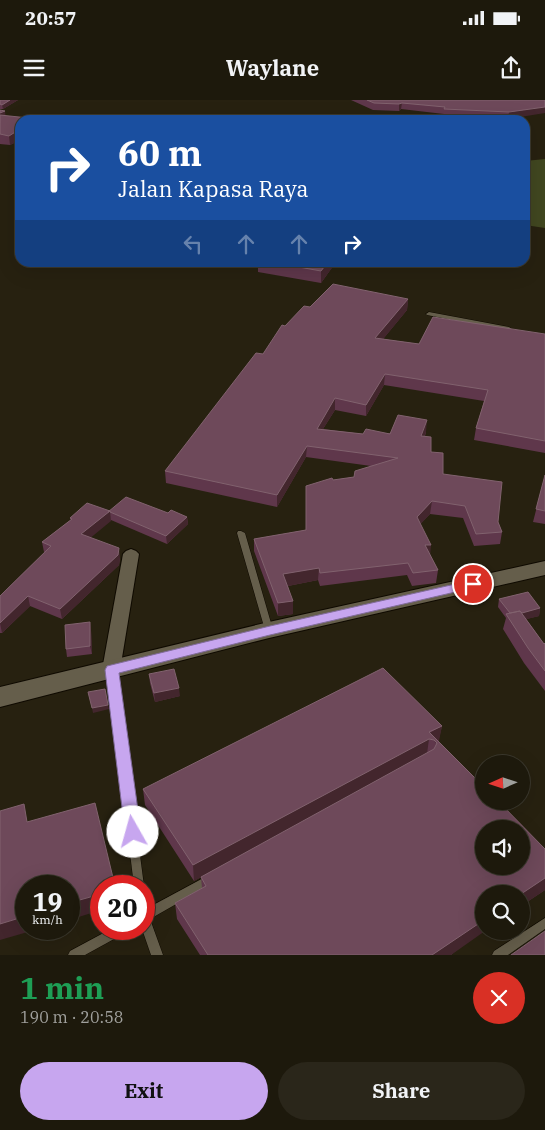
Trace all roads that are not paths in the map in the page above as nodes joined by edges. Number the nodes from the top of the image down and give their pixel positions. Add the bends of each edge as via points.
1 (429, 314) dead end
2 (516, 330) edge
3 (241, 533) dead end
4 (131, 554) dead end
5 (545, 568) edge
6 (270, 630) junction
7 (112, 670) junction
8 (0, 697) edge
9 (221, 873) edge
10 (138, 875) edge
11 (155, 911) edge
12 (545, 923) edge
13 (101, 940) edge
14 (152, 940) edge
15 (74, 955) edge
16 (158, 955) edge
17 (498, 955) edge

1 - 2 lane
3 - 6 lane
4 - 7 street
5 - 6 main road
6 - 7 main road
7 - 8 main road
7 - 10 lane
9 - 11 lane
12 - 17 lane
13 - 15 lane
14 - 16 lane

